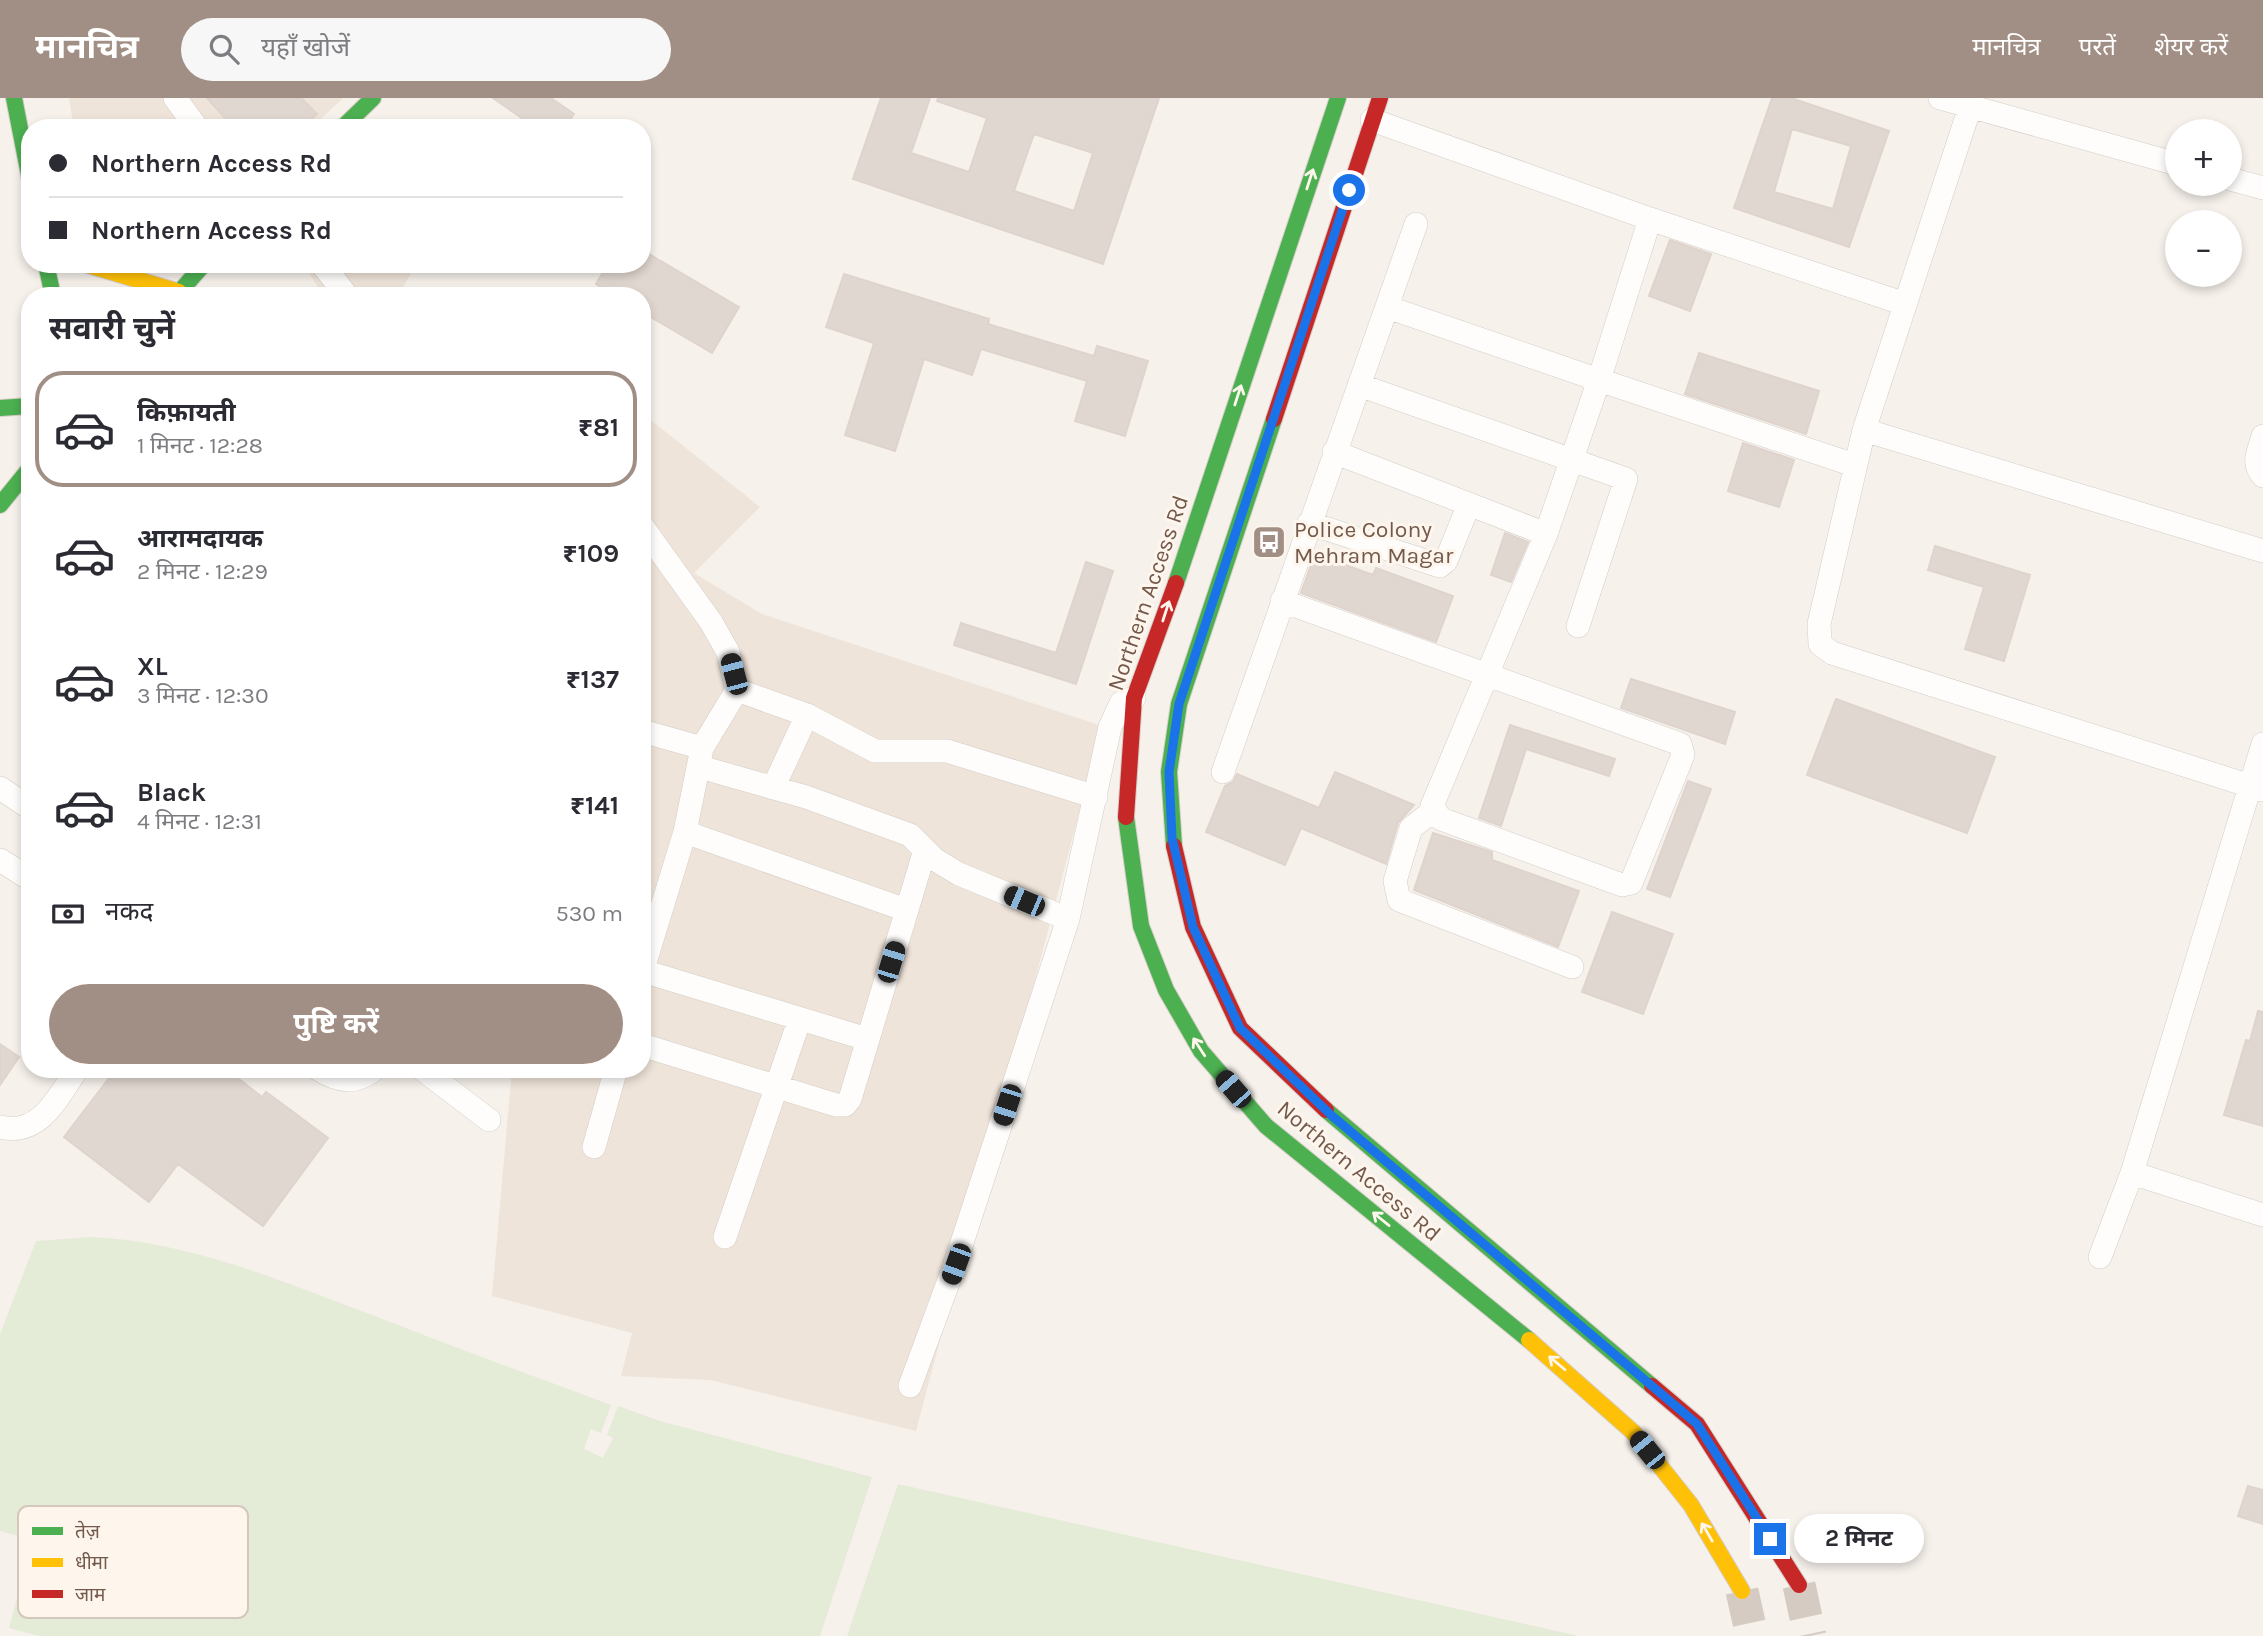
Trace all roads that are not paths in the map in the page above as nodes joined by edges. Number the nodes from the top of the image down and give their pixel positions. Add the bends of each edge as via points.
1 (15, 98) edge
2 (175, 98) edge
3 (373, 98) edge
4 (1338, 98) edge
5 (1380, 98) edge
6 (1940, 98) edge
7 (1970, 107) junction
8 (190, 119) edge
9 (351, 119) edge
10 (1372, 120) junction
11 (21, 131) edge
12 (2165, 161) edge
13 (2242, 182) edge
14 (2263, 188) edge
15 (1650, 219) junction
16 (1416, 224) dead end
17 (113, 273) edge
18 (196, 273) edge
19 (156, 287) edge
20 (184, 287) edge
21 (1905, 304) junction
22 (1387, 307) junction
23 (1599, 380) junction
24 (1359, 385) junction
25 (21, 407) edge
26 (0, 408) edge
27 (1864, 430) junction
28 (2263, 436) edge
29 (1334, 452) junction
30 (1574, 458) junction
31 (1854, 465) junction
32 (2263, 476) edge
33 (21, 479) edge
34 (1469, 504) junction
35 (0, 505) edge
36 (1309, 523) junction
37 (1546, 534) junction
38 (651, 539) edge
39 (2263, 551) edge
40 (1282, 601) junction
41 (1578, 626) dead end
42 (1176, 647) junction
43 (1489, 677) junction
44 (737, 690) junction
45 (1134, 698) junction
46 (807, 715) junction
47 (651, 736) edge
48 (2263, 744) edge
49 (701, 757) junction
50 (1223, 772) dead end
51 (0, 788) edge
52 (773, 788) junction
53 (2257, 788) edge
54 (1096, 797) junction
55 (21, 802) edge
56 (1433, 811) junction
57 (685, 832) junction
58 (925, 850) junction
59 (0, 860) edge
60 (21, 873) edge
61 (906, 911) junction
62 (1068, 919) junction
63 (651, 945) edge
64 (1572, 967) dead end
65 (651, 975) edge
66 (799, 1021) junction
67 (867, 1040) junction
68 (651, 1048) edge
69 (71, 1078) edge
70 (337, 1078) edge
71 (361, 1078) edge
72 (434, 1078) edge
73 (613, 1078) edge
74 (779, 1086) junction
75 (489, 1120) dead end
76 (0, 1126) edge
77 (594, 1147) dead end
78 (2132, 1173) junction
79 (2263, 1215) edge
80 (726, 1237) dead end
81 (2100, 1258) dead end
82 (910, 1386) dead end
83 (1799, 1585) tunnel mouth
84 (1742, 1591) tunnel mouth

1 - 11 main road
2 - 8 street
3 - 9 main road
42 -> 4 main road, Northern Access Rd
5 - 10 main road, Northern Access Rd
6 - 7 street
7 - 12 street
7 - 21 street
10 - 15 street
10 - 42 main road, Northern Access Rd
13 - 14 street
15 - 21 street
15 - 23 street
16 - 22 street
17 - 19 main road
18 - 20 main road
21 - 27 street
22 - 23 street
22 - 24 street
23 - 30 street
23 - 31 street
24 - 29 street
24 - 30 street
25 - 26 main road
27 - 31 street
27 - 39 street
28 - 32 street via 2256,465
29 - 34 street
29 - 36 street
30 - 37 street
30 - 41 street via 1626,480
31 - 53 street via 1818,624 1824,649
33 - 35 main road
34 - 36 street via 1440,566
34 - 37 street
36 - 40 street
37 - 43 street
38 - 44 street via 711,622 728,652
40 - 43 street
40 - 50 street
42 - 45 main road, Northern Access Rd
42 - 83 main road, Northern Access Rd via 1179,704 1169,772 1172,838 1193,927 1240,1028 1331,1115 1697,1424
43 - 56 street via 1434,799
43 - 56 street via 1682,746 1683,755 1634,880 1622,885 1441,820
44 - 46 street
44 - 49 street
45 - 54 street via 1115,711
84 -> 45 main road, Northern Access Rd via 1691,1505 1633,1432 1564,1368 1266,1126 1201,1051 1167,990 1141,926 1125,826
46 - 52 street
46 - 54 street via 875,751 947,751
47 - 49 street
48 - 53 street
49 - 52 street
49 - 57 street
51 - 55 street
52 - 58 street via 910,835
53 - 78 street
54 - 62 street
56 - 64 street via 1411,828 1395,881 1399,900
57 - 61 street
57 - 63 street
58 - 61 street
58 - 62 street via 959,874
59 - 60 street
61 - 67 street
62 - 82 street via 956,1264
65 - 66 street
66 - 67 street
66 - 74 street
67 - 74 street via 845,1105
68 - 74 street
69 - 76 street via 40,1121 22,1128
70 - 71 street via 346,1082
72 - 75 street
73 - 77 street
74 - 80 street
78 - 79 street
78 - 81 street

